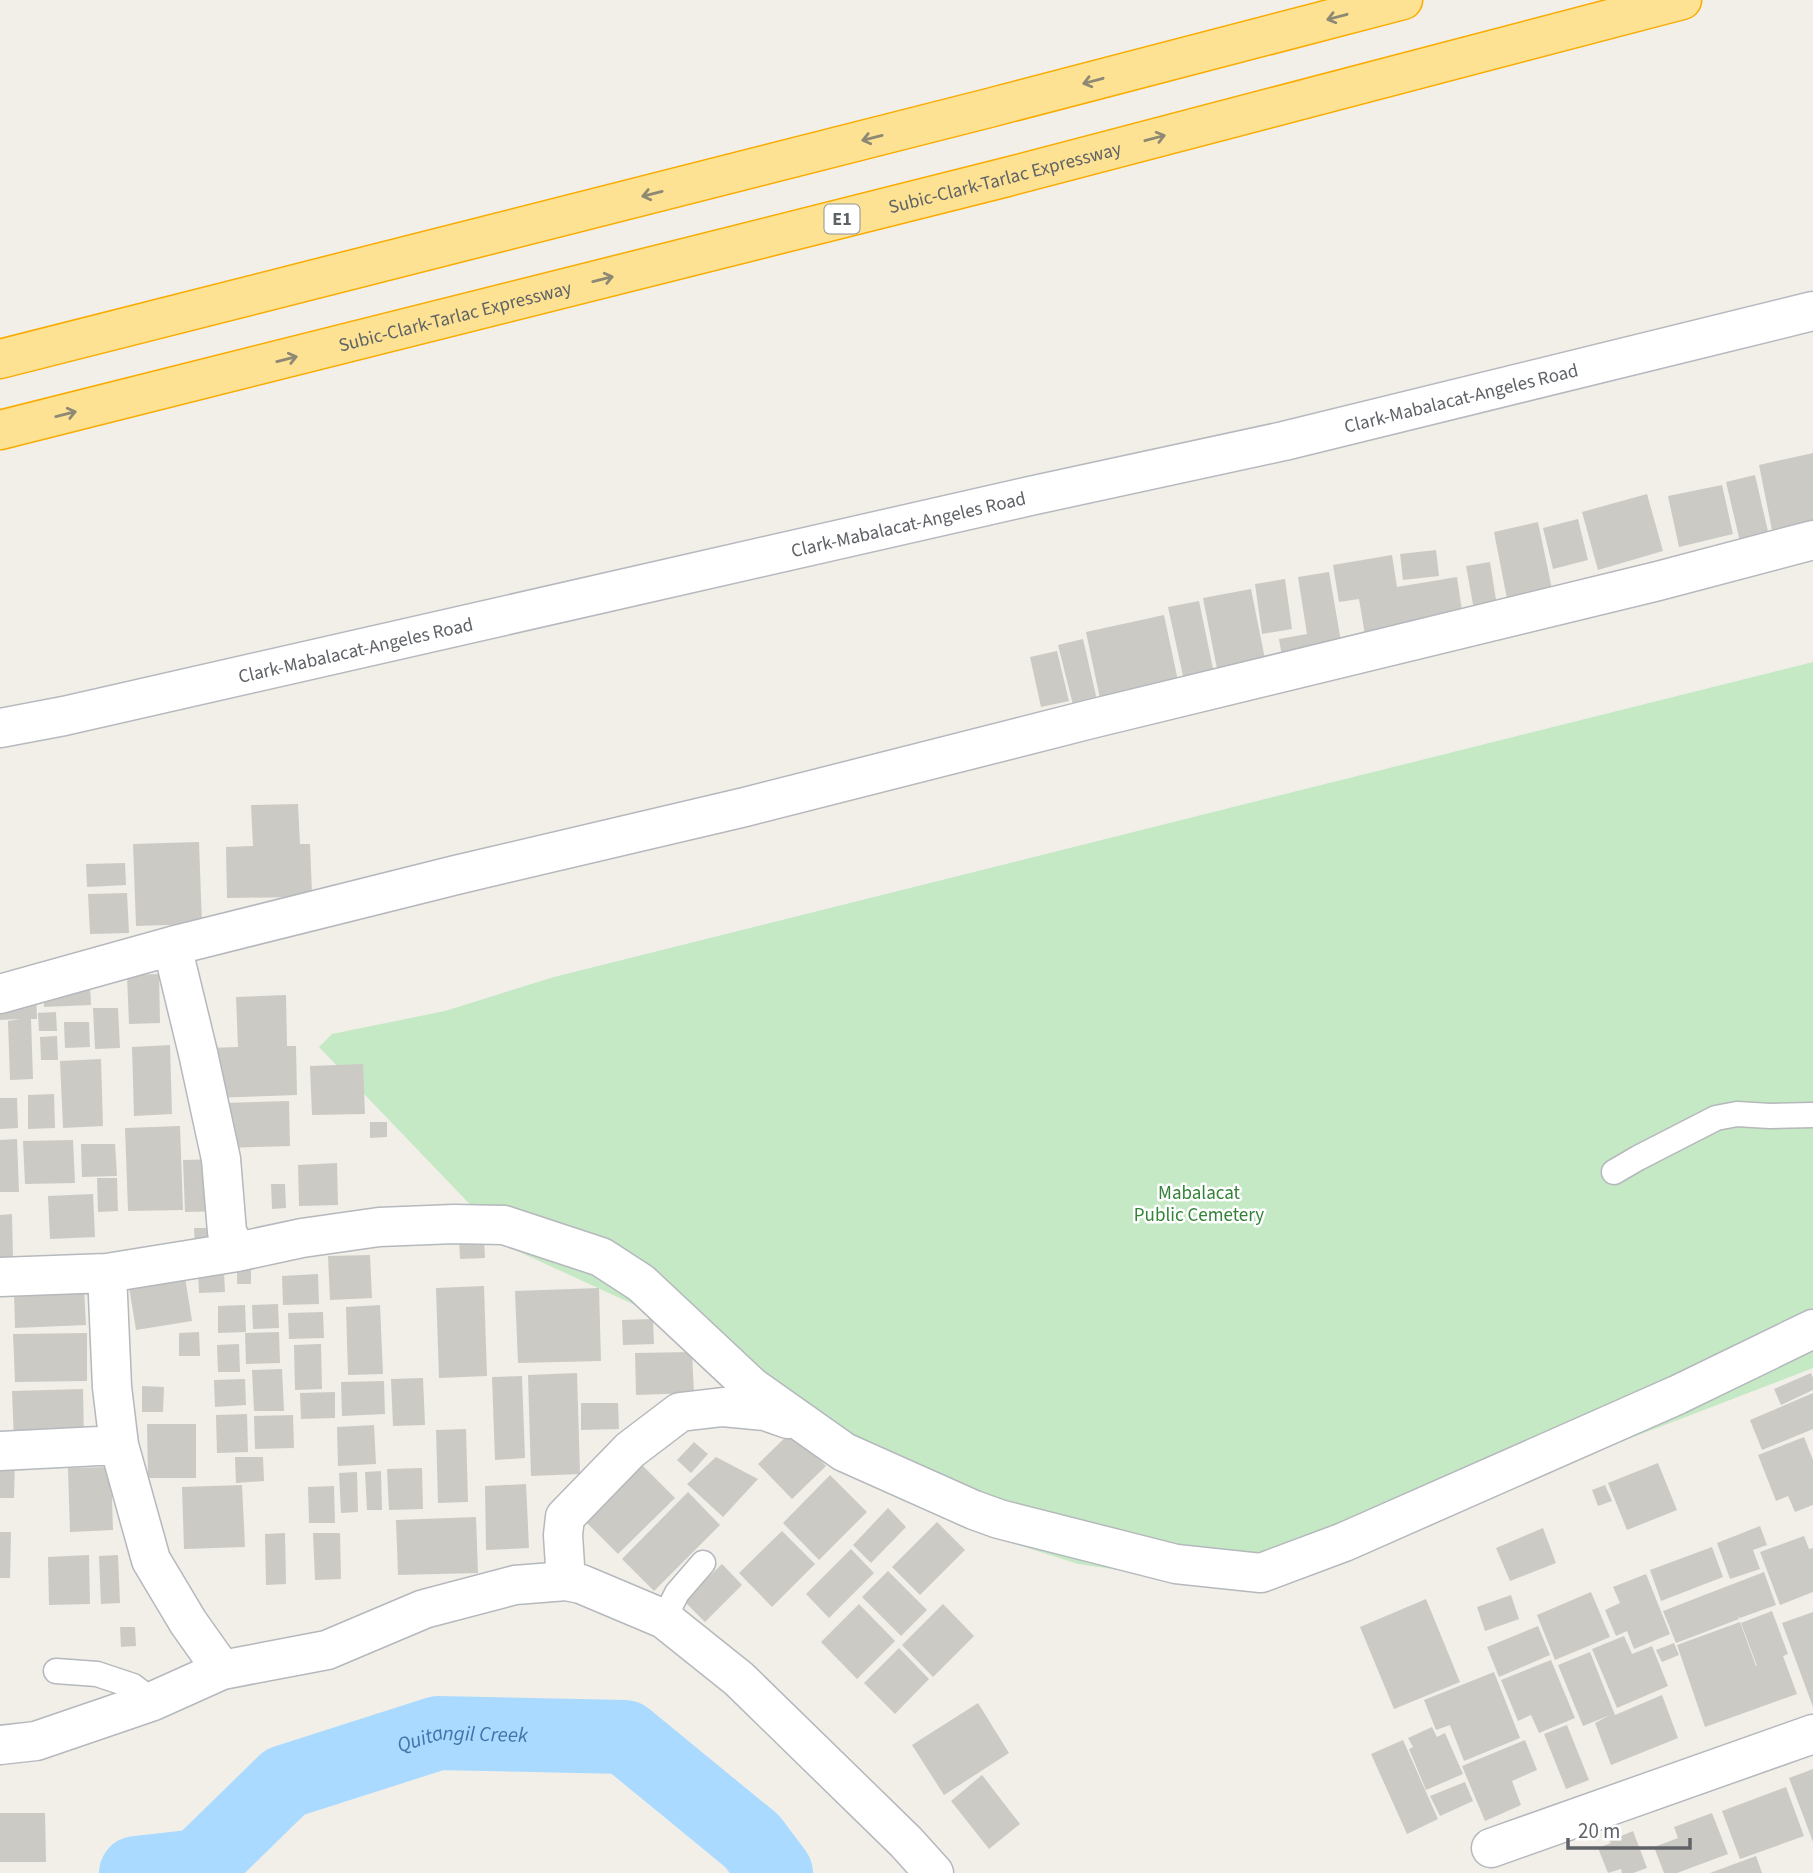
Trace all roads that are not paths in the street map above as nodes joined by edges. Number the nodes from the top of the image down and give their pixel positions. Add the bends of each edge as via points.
1 (1403, 0) edge
2 (1682, 0) edge
3 (1813, 311) edge
4 (0, 359) edge
5 (0, 430) edge
6 (1813, 540) edge
7 (0, 728) edge
8 (172, 946) junction
9 (0, 994) edge
10 (1813, 1115) edge
11 (1614, 1172) dead end
12 (237, 1252) junction
13 (107, 1273) junction
14 (0, 1277) edge
15 (1813, 1329) edge
16 (806, 1426) junction
17 (119, 1446) junction
18 (0, 1451) edge
19 (703, 1563) dead end
20 (566, 1581) junction
21 (664, 1619) junction
22 (222, 1670) junction
23 (57, 1671) dead end
24 (153, 1701) junction
25 (1813, 1734) edge
26 (0, 1745) edge
27 (1491, 1848) dead end
28 (934, 1873) edge

1 -> 4 highway
5 -> 2 highway, Subic-Clark-Tarlac Expressway / E1 via 1007,177
3 - 7 street, Clark-Mabalacat-Angeles Road via 1284,441
6 - 8 street
8 - 9 street
8 - 12 street via 221,1159 227,1232
10 - 11 lane via 1716,1118
12 - 13 street
12 - 16 street via 379,1227 504,1225 601,1257 641,1283 752,1387
13 - 14 street
13 - 17 street
15 - 16 street via 1677,1395 1343,1542 1261,1573 1175,1564 999,1519 844,1452
16 - 20 street via 765,1411 723,1407 680,1412 630,1450 565,1517
17 - 18 street
17 - 22 street via 151,1560
19 - 21 lane via 677,1593
20 - 21 street
20 - 22 street via 515,1585 424,1609 327,1650
21 - 28 street via 739,1679
22 - 24 street
23 - 24 lane via 97,1674 132,1686
24 - 26 street via 36,1741
25 - 27 street

